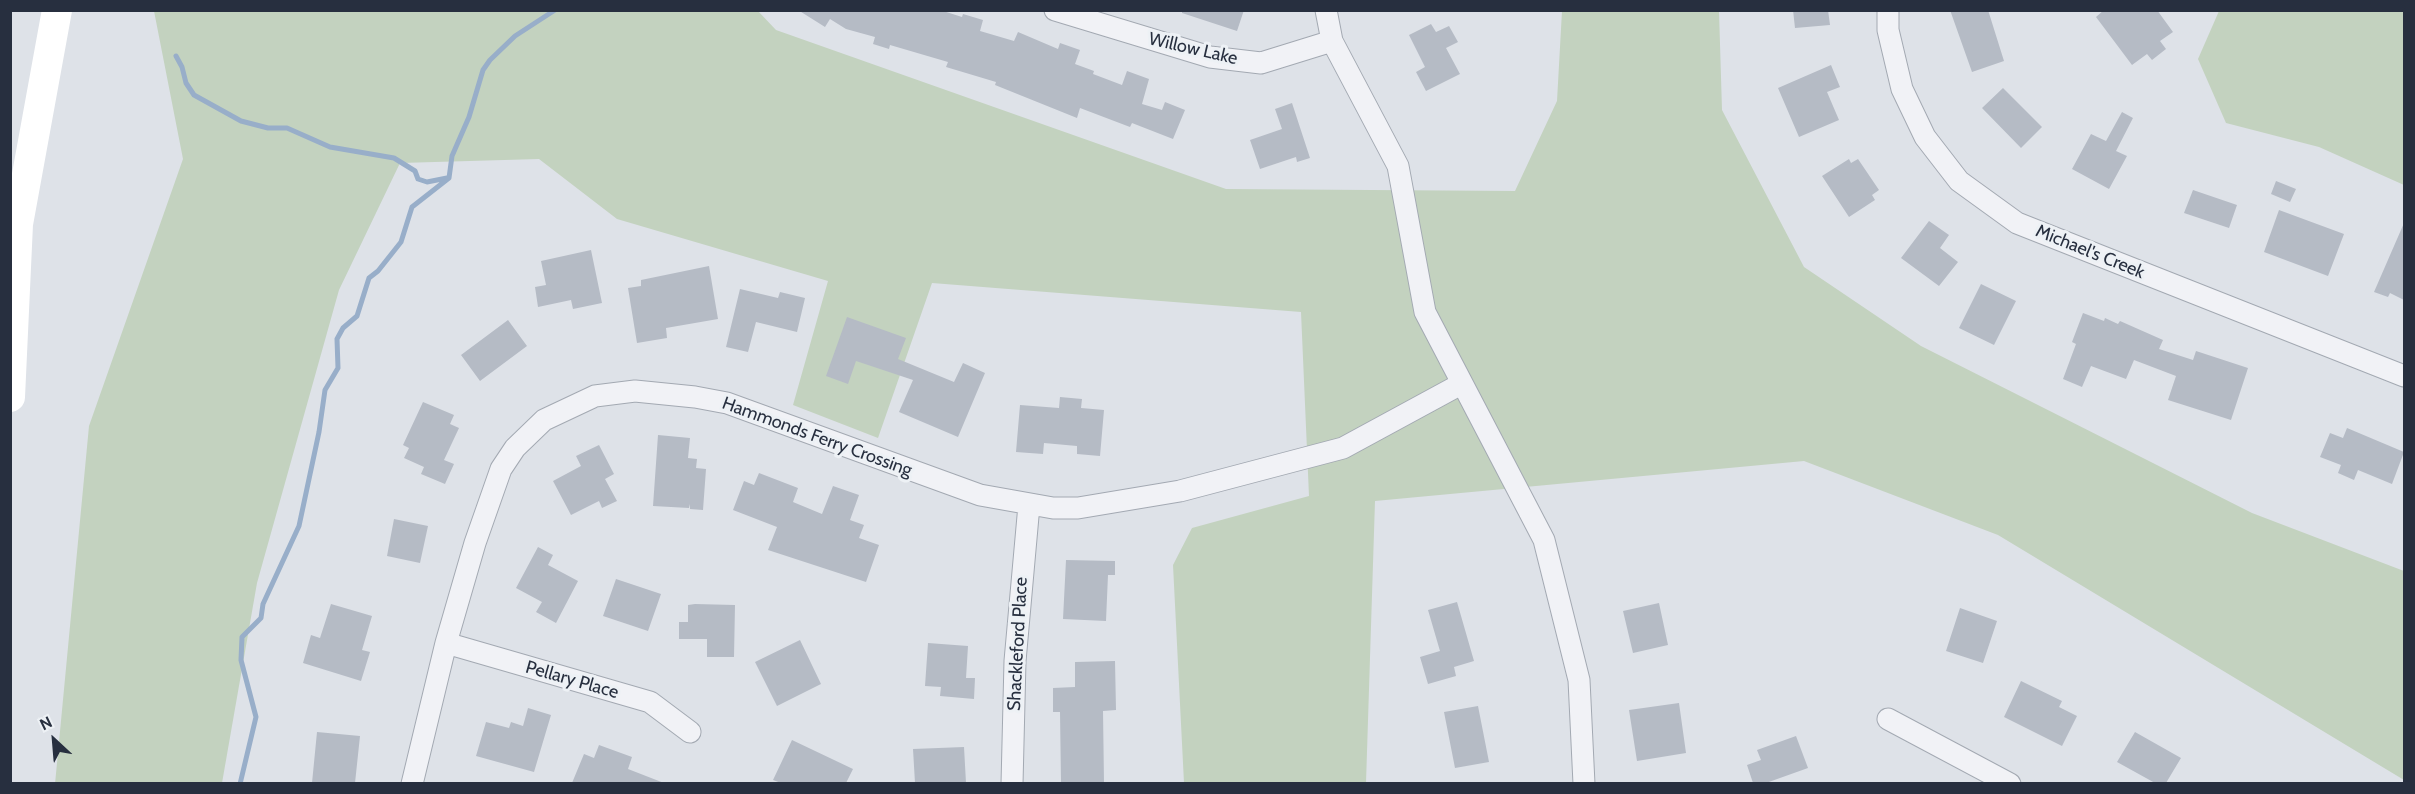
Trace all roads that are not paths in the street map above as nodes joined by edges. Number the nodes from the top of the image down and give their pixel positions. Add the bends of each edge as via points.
1 (57, 10) edge
2 (1055, 10) edge
3 (1326, 10) edge
4 (1888, 10) edge
5 (1332, 41) junction
6 (2404, 376) edge
7 (1461, 384) junction
8 (10, 398) edge
9 (1029, 505) junction
10 (447, 643) junction
11 (1888, 719) dead end
12 (690, 732) dead end
13 (412, 783) edge
14 (1012, 783) edge
15 (1584, 783) edge
16 (2010, 783) edge

1 - 8 street via 18,224
2 - 5 street, Willow Lake via 1210,57 1241,61 1261,63
3 - 5 street
4 - 6 street, Michael's Creek via 1888,30 1902,89 1925,137 1959,180 2017,223
5 - 7 street via 1398,166 1425,312
7 - 9 street, Hammonds Ferry Crossing via 1343,448 1298,461 1112,504 1078,508
7 - 15 street via 1544,540 1579,680
9 - 10 street, Hammonds Ferry Crossing via 980,495 727,403 635,391 595,396 544,420 515,448 501,469
9 - 14 street, Shackleford Place via 1020,585
10 - 12 street, Pellary Place via 650,702
10 - 13 street, Hammonds Ferry Crossing
11 - 16 street

